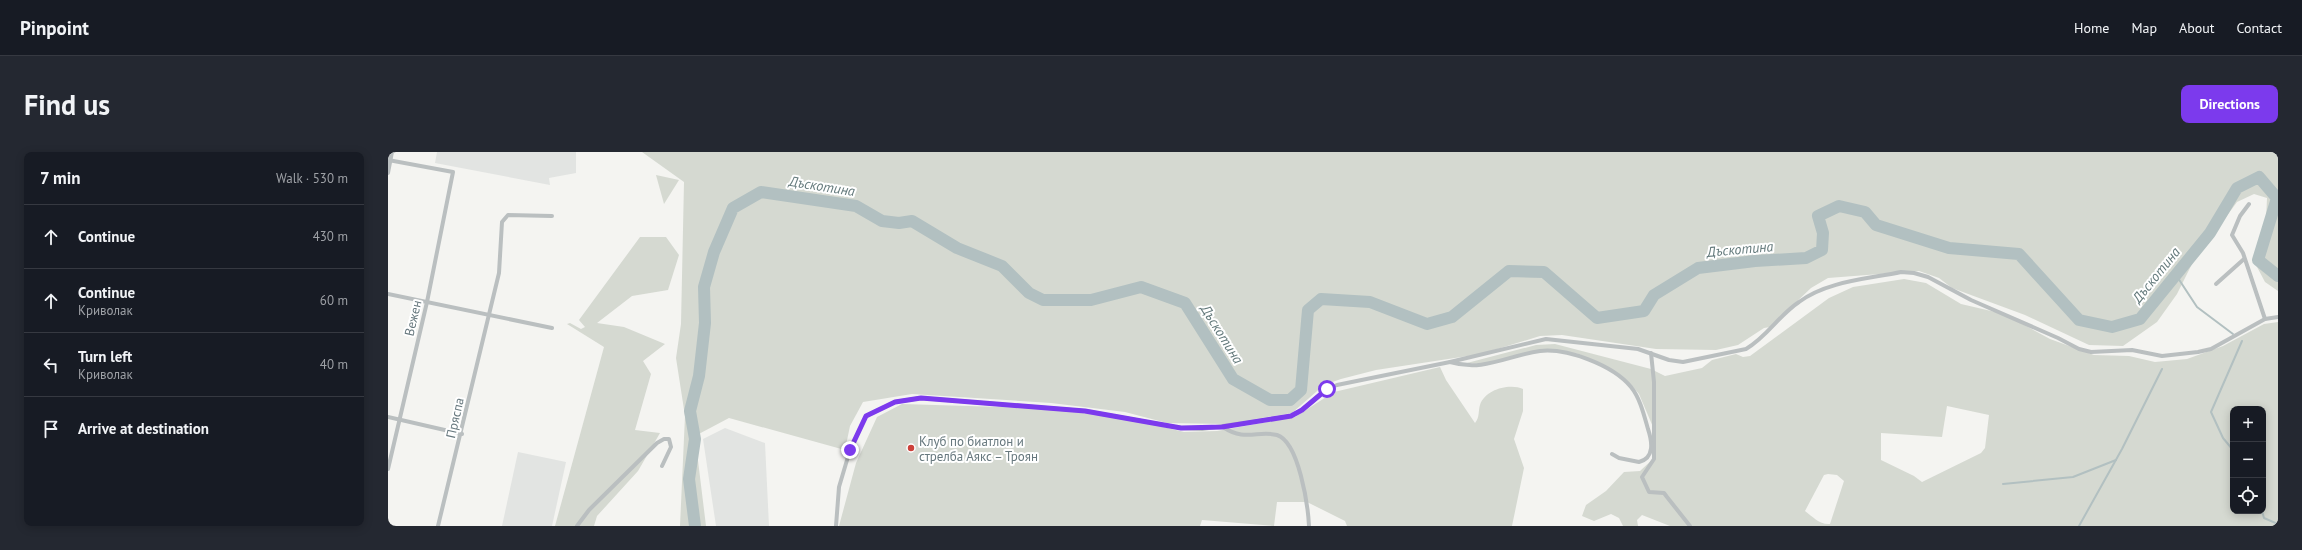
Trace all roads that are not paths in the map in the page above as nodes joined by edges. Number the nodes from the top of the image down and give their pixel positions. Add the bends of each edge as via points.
1 (392, 152) edge
2 (389, 160) edge
3 (388, 173) edge
4 (2249, 204) dead end
5 (552, 216) dead end
6 (2244, 259) junction
7 (2216, 284) dead end
8 (388, 294) edge
9 (427, 302) junction
10 (489, 314) junction
11 (2278, 317) edge
12 (2265, 319) junction
13 (552, 328) dead end
14 (1651, 353) junction
15 (1450, 362) junction
16 (388, 417) edge
17 (399, 420) junction
18 (1222, 427) junction
19 (462, 434) junction
20 (1652, 442) junction
21 (1612, 454) dead end
22 (662, 466) dead end
23 (388, 468) edge
24 (438, 526) edge
25 (577, 526) edge
26 (836, 526) edge
27 (1309, 526) edge
28 (1690, 526) edge

1 - 2 street
2 - 3 street
2 - 9 street, Вежен via 453,172
4 - 6 street via 2240,216 2232,236
5 - 10 street, Пряспа via 508,215 502,222 499,273
6 - 7 street
6 - 12 street
8 - 9 street
9 - 10 street
9 - 17 street, Вежен
10 - 13 street
10 - 19 street, Пряспа
11 - 12 street
12 - 14 street via 2210,349 2198,352 2162,356 2132,350 2091,352 2079,349 1971,300 1928,277 1901,272 1822,289 1799,301 1755,344 1746,348 1683,362
14 - 15 street via 1638,349 1546,339
14 - 20 street via 1654,413
15 - 18 street via 1337,385 1327,389 1291,416
15 - 20 street via 1477,367 1540,351 1566,352 1589,360 1614,373 1630,386 1638,400
16 - 17 street
17 - 19 street
17 - 23 street, Вежен
18 - 26 street via 1181,428 1085,411 921,398 895,402 866,416 850,450 839,487
18 - 27 street via 1230,432 1245,435 1277,435 1285,442 1298,465
19 - 24 street, Пряспа
20 - 21 street via 1647,458 1639,462
20 - 28 street via 1654,459 1643,474 1643,480 1649,492 1664,493
22 - 25 street via 671,447 671,441 667,439 657,443 589,510

